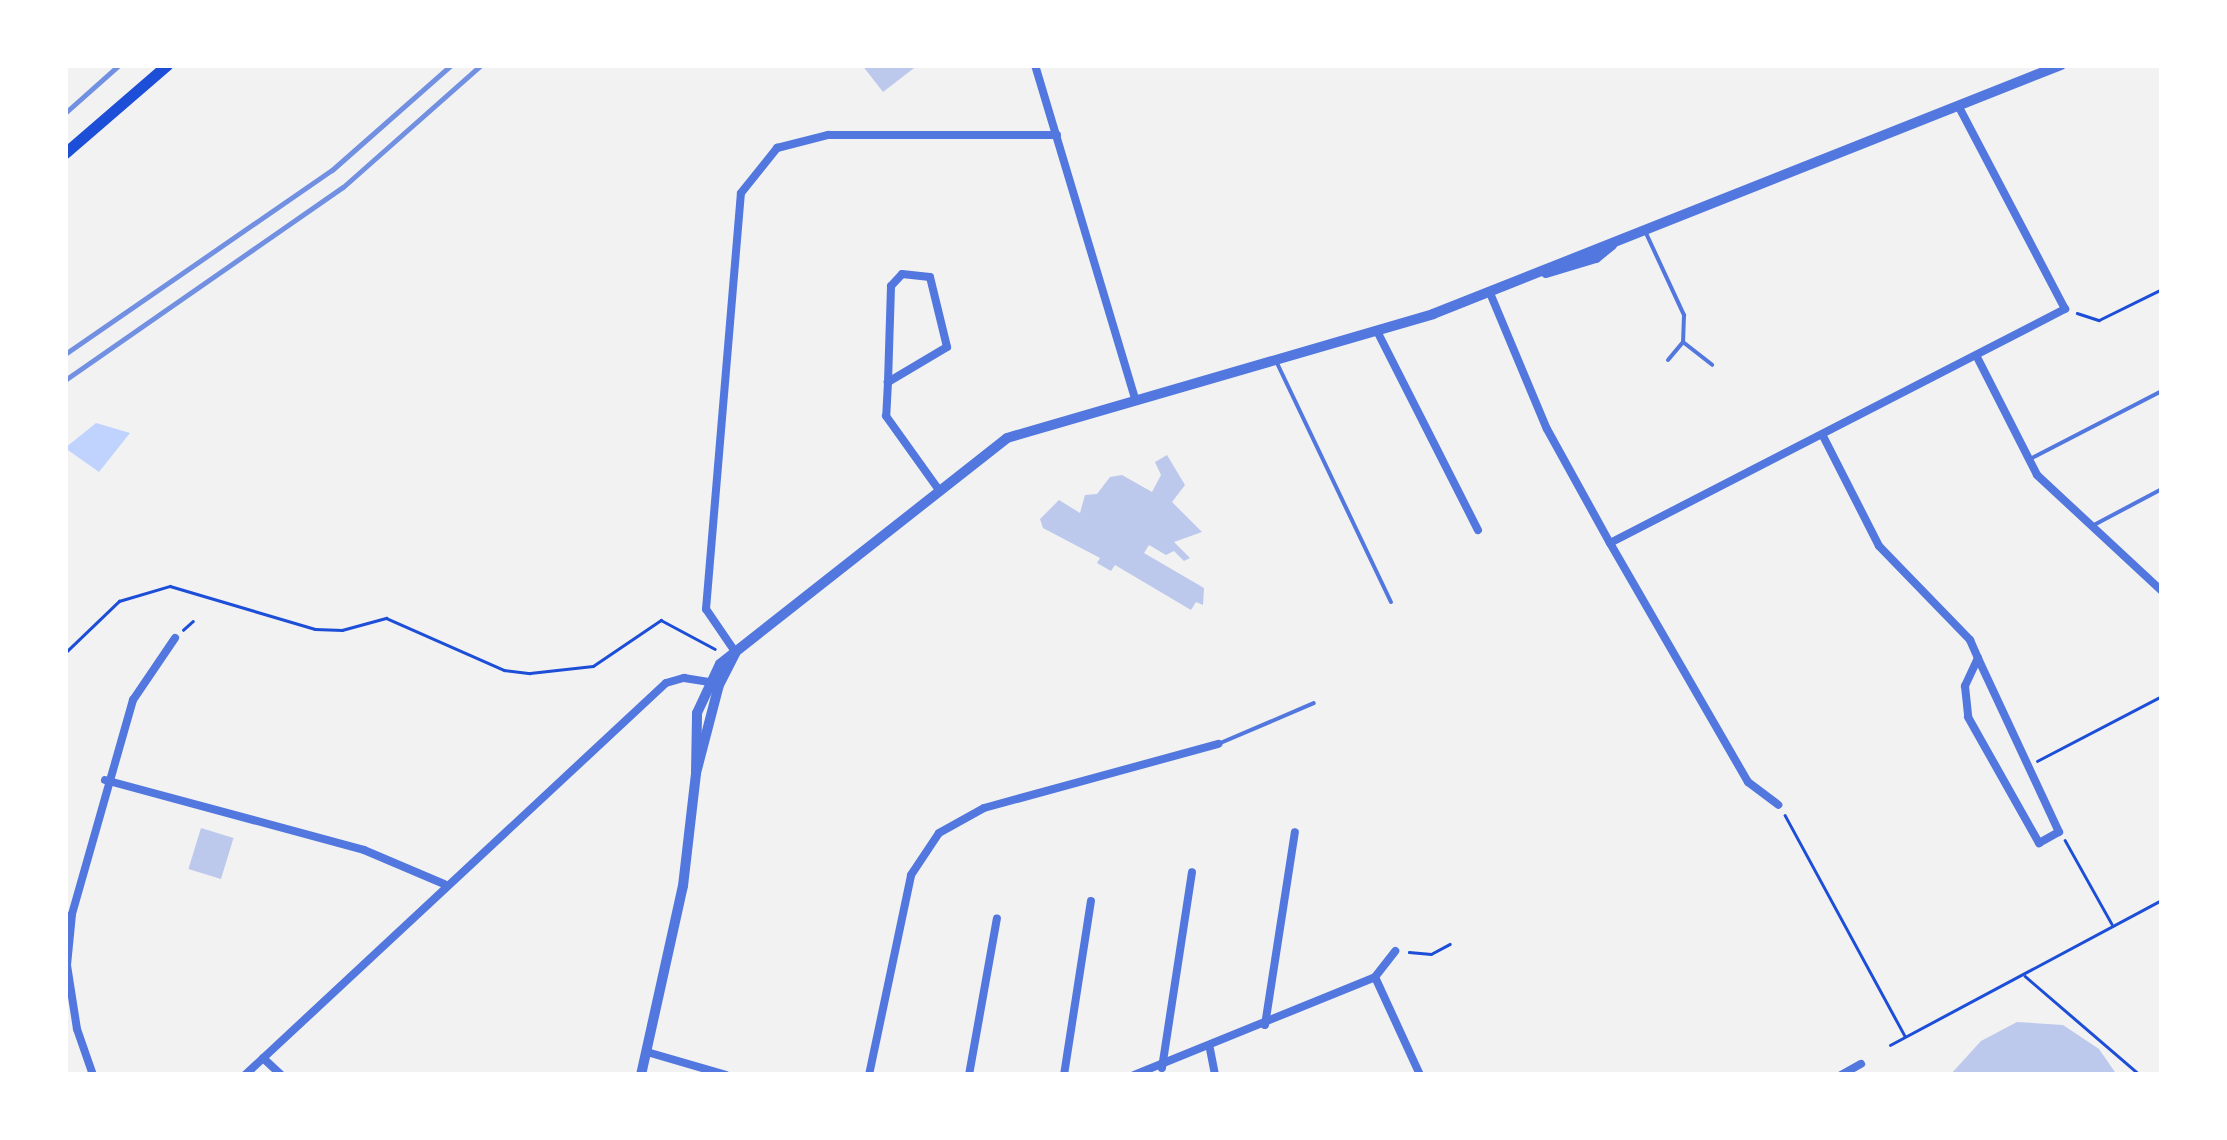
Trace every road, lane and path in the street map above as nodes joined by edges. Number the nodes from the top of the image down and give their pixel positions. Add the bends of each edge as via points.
1 (167, 65) edge
2 (1036, 65) edge
3 (2061, 65) edge
4 (1958, 105) junction
5 (1057, 135) junction
6 (65, 154) edge
7 (1645, 230) junction
8 (2162, 289) edge
9 (1490, 293) junction
10 (2066, 309) junction
11 (1378, 333) junction
12 (1684, 342) junction
13 (1977, 356) junction
14 (1668, 360) dead end
15 (1276, 361) junction
16 (1712, 365) dead end
17 (888, 382) junction
18 (2162, 391) edge
19 (1135, 399) junction
20 (1823, 436) junction
21 (2028, 460) junction
22 (2162, 489) edge
23 (939, 490) junction
24 (2092, 526) junction
25 (1478, 530) dead end
26 (1610, 543) junction
27 (2162, 591) edge
28 (1390, 602) dead end
29 (175, 638) dead end
30 (715, 648) dead end
31 (736, 652) junction
32 (65, 653) edge
33 (1978, 658) junction
34 (707, 680) junction
35 (719, 685) junction
36 (2162, 696) edge
37 (1314, 704) dead end
38 (1218, 744) joint
39 (2027, 766) junction
40 (696, 773) junction
41 (105, 780) junction
42 (1778, 805) joint
43 (1295, 832) dead end
44 (2059, 832) junction
45 (1192, 872) dead end
46 (444, 884) junction
47 (2162, 900) edge
48 (1092, 901) dead end
49 (997, 918) dead end
50 (2113, 926) junction
51 (1450, 944) dead end
52 (1395, 951) joint
53 (66, 965) edge
54 (2024, 975) junction
55 (1375, 977) junction
56 (1265, 1024) junction
57 (1905, 1038) junction
58 (1890, 1045) dead end
59 (1210, 1049) junction
60 (647, 1052) junction
61 (263, 1058) junction
62 (1861, 1064) dead end
63 (1162, 1068) junction
64 (93, 1075) edge
65 (245, 1075) edge
66 (282, 1075) edge
67 (641, 1075) edge
68 (726, 1075) edge
69 (869, 1075) edge
70 (969, 1075) edge
71 (1064, 1075) edge
72 (1134, 1075) edge
73 (1215, 1075) edge
74 (1420, 1075) edge
75 (1841, 1075) edge
76 (2140, 1075) edge

1 - 6 main road
2 - 5 street
3 - 4 street
4 - 7 street
4 - 10 street
5 - 19 street
5 - 31 street via 828,135 777,148 748,180 734,232 706,609
7 - 9 street via 1582,250
7 - 12 lane via 1684,315
8 - 10 path via 2098,320
9 - 11 street
9 - 26 street via 1548,430
10 - 13 street
11 - 15 street
11 - 25 street
12 - 14 lane
12 - 16 lane
13 - 20 street
13 - 21 street
15 - 19 street
15 - 28 lane
17 - 17 street via 891,286 902,274 930,277 947,347
17 - 23 street via 886,420
18 - 21 lane
19 - 23 street via 1028,428
20 - 26 street
20 - 33 street via 1879,546 1961,626
21 - 24 street
22 - 24 lane
23 - 31 street
24 - 27 street
26 - 42 street via 1748,782
29 - 41 street via 133,700
30 - 32 path via 661,620 594,666 530,674 504,670 386,618 342,630 316,629 170,586 118,601
31 - 34 street
31 - 35 street
33 - 39 street
33 - 44 street via 1965,686 1968,716 2039,843
34 - 35 street
34 - 40 street via 697,713
34 - 46 street via 666,683
35 - 40 street
36 - 39 path
37 - 38 lane
38 - 69 street via 984,808 939,834 910,876
39 - 44 street
40 - 60 street via 680,904
41 - 46 street via 364,850
41 - 53 street
42 - 57 path
43 - 56 street
44 - 50 path
45 - 63 street
46 - 61 street
47 - 50 path
48 - 71 street
49 - 70 street
50 - 54 path
51 - 52 path via 1431,954
52 - 55 street
53 - 64 street
54 - 57 path
54 - 76 path
55 - 56 street
55 - 74 street
56 - 59 street
57 - 58 path
59 - 63 street
59 - 73 street
60 - 67 street
60 - 68 street
61 - 65 street
61 - 66 street
62 - 75 street
63 - 72 street

